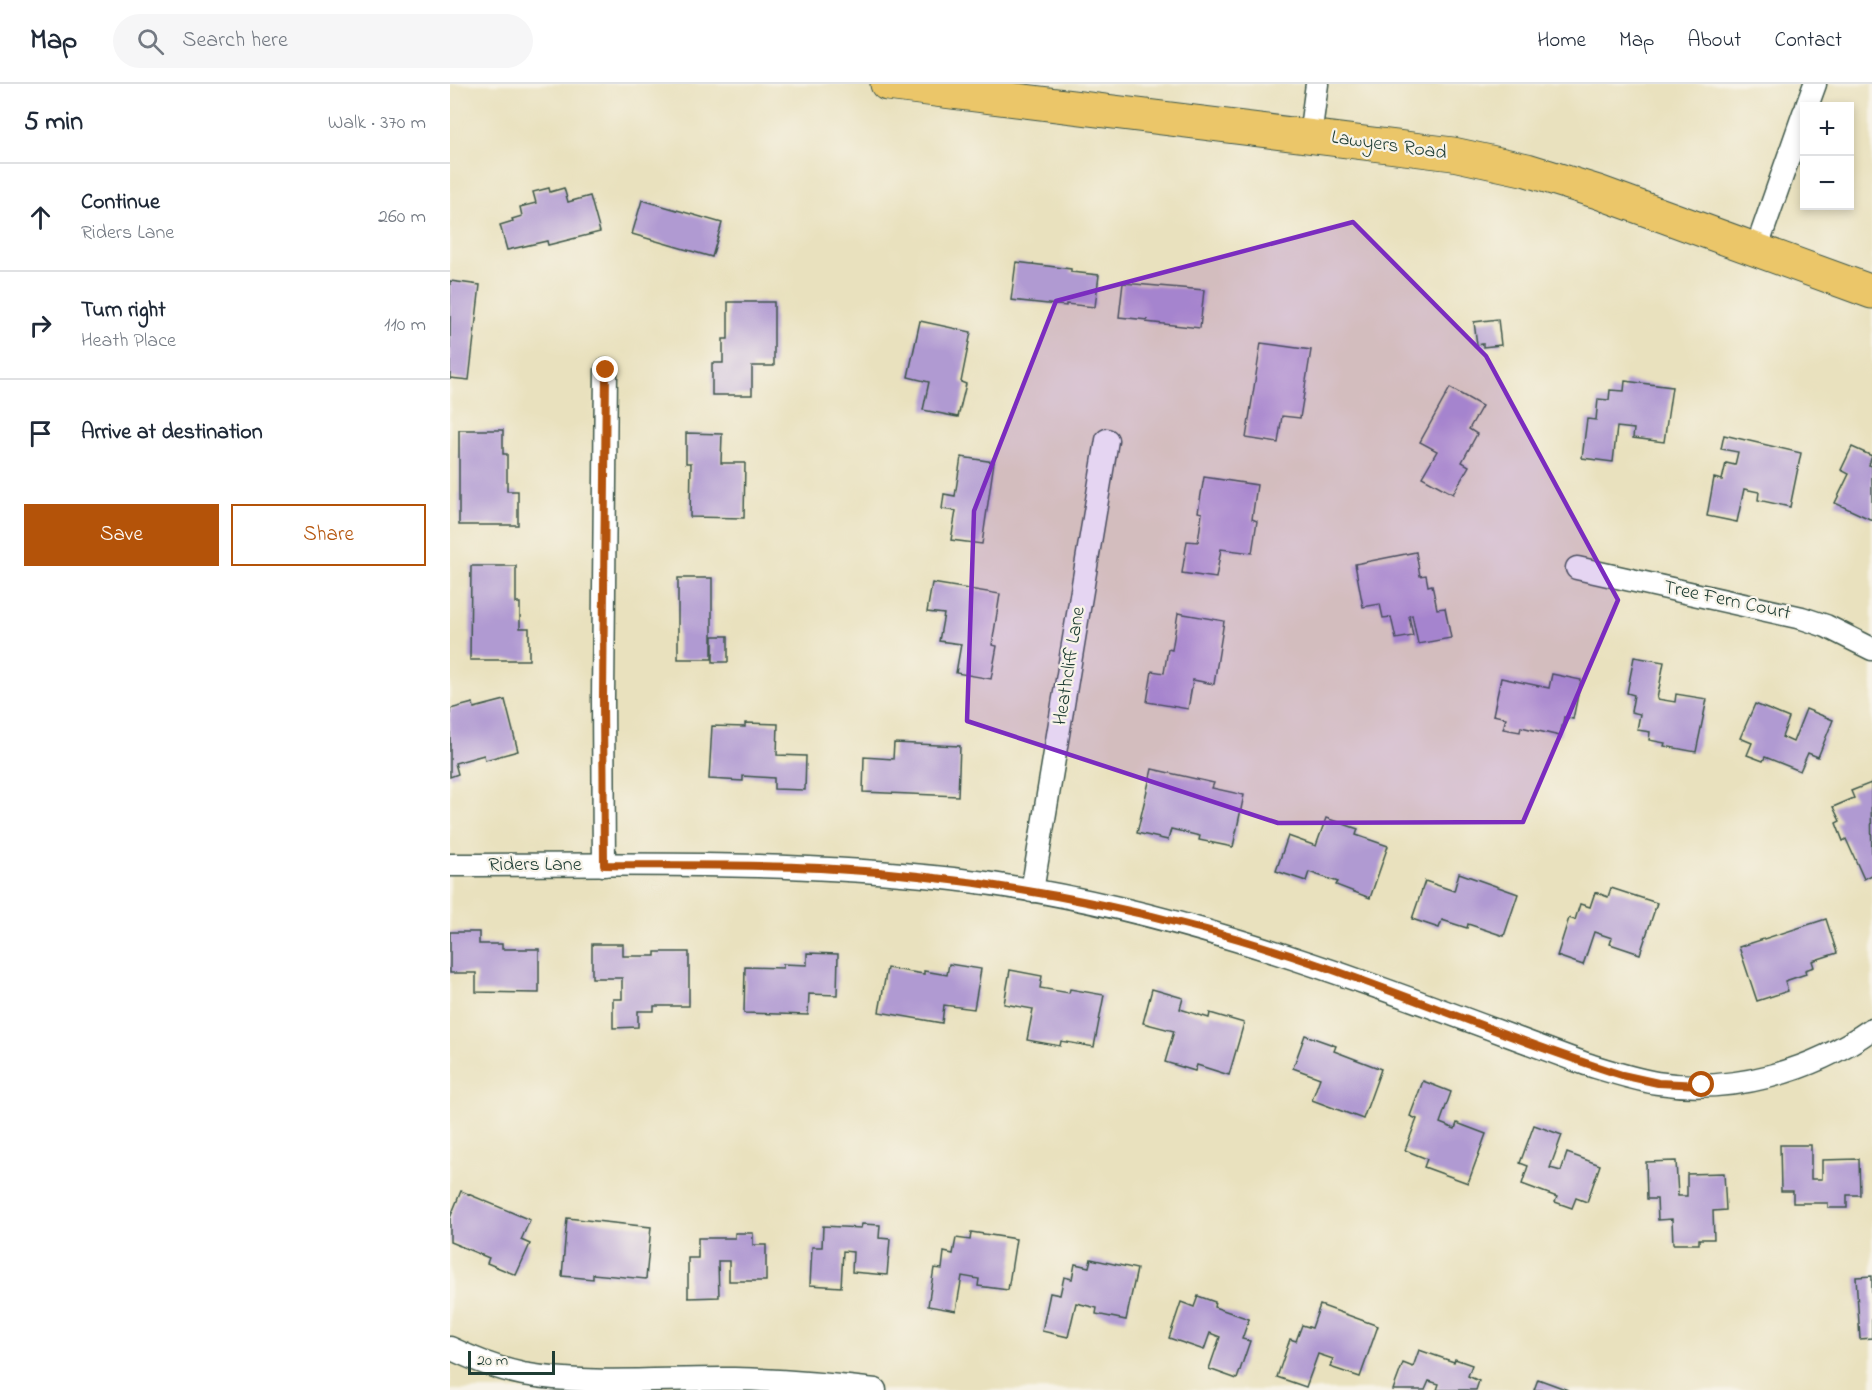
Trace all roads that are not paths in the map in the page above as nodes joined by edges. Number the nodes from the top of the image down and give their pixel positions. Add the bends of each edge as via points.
1 (887, 84) edge
2 (1317, 84) edge
3 (1815, 84) edge
4 (1808, 102) edge
5 (1800, 124) edge
6 (1310, 136) junction
7 (1756, 250) junction
8 (1872, 292) edge
9 (606, 370) dead end
10 (1107, 440) dead end
11 (1576, 568) dead end
12 (1872, 649) edge
13 (450, 865) edge
14 (604, 865) junction
15 (1032, 891) junction
16 (1872, 1029) edge
17 (450, 1348) edge
18 (736, 1385) edge
19 (875, 1390) edge

1 - 6 main road, Lawyers Road
2 - 6 street
3 - 4 street
5 - 7 street
6 - 7 main road, Lawyers Road via 1453,154 1527,170
7 - 8 main road, Lawyers Road
9 - 14 street
10 - 15 street, Heathcliff Lane
11 - 12 street, Tree Fern Court via 1802,618
13 - 14 street, Riders Lane
14 - 15 street, Riders Lane via 819,868 954,879
15 - 16 street, Riders Lane via 1200,928 1308,962 1586,1064 1658,1083 1752,1081 1814,1062
17 - 18 street via 521,1373 566,1379
18 - 19 street via 827,1384

